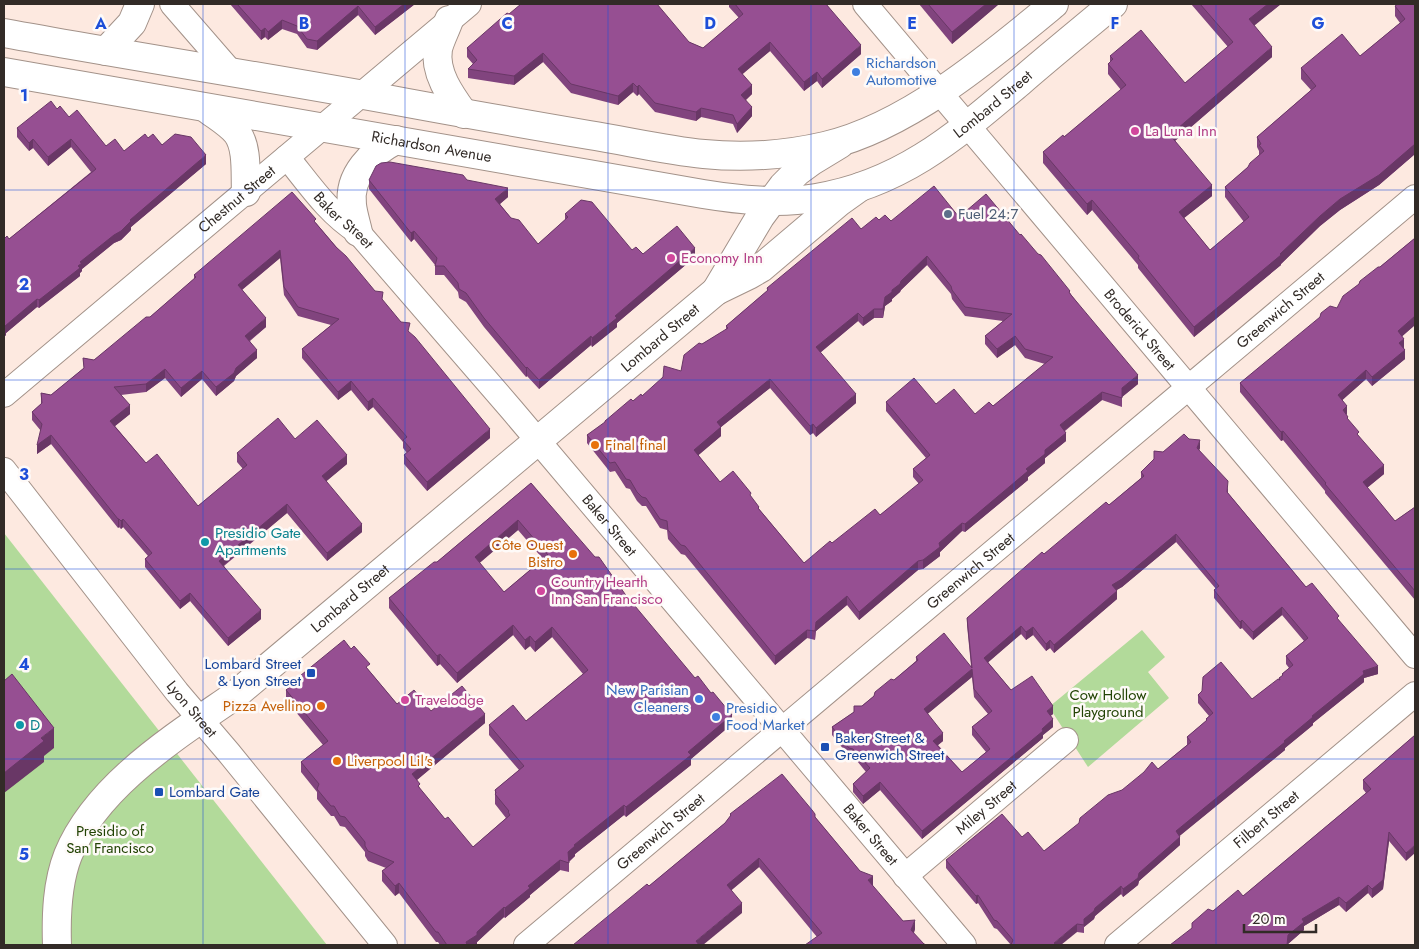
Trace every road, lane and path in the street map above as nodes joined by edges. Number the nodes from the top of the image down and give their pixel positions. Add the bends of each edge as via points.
1 (140, 4) edge
2 (172, 4) edge
3 (865, 4) edge
4 (1054, 4) edge
5 (1113, 4) edge
6 (459, 12) edge
7 (4, 33) edge
8 (106, 51) junction
9 (4, 72) edge
10 (232, 73) junction
11 (940, 91) junction
12 (361, 95) junction
13 (205, 107) junction
14 (464, 114) junction
15 (968, 126) junction
16 (322, 127) junction
17 (396, 140) junction
18 (848, 140) junction
19 (287, 157) junction
20 (860, 187) junction
21 (246, 192) junction
22 (1415, 197) edge
23 (771, 200) junction
24 (358, 232) junction
25 (716, 291) junction
26 (1189, 387) junction
27 (4, 396) edge
28 (538, 440) junction
29 (4, 470) edge
30 (1415, 656) edge
31 (1415, 694) edge
32 (201, 719) junction
33 (782, 730) junction
34 (1066, 740) dead end
35 (905, 876) junction
36 (57, 945) edge
37 (385, 945) edge
38 (526, 945) edge
39 (964, 945) edge
40 (1116, 945) edge

1 - 8 main road via 132,23
2 - 10 street
3 - 11 street, Broderick Street
4 - 11 main road, Lombard Street via 991,56
5 - 15 main road, Lombard Street
6 - 12 street, Chestnut Street
6 - 14 main road via 438,50 439,70 447,91
7 - 8 main road
8 - 10 main road
9 - 13 main road, Richardson Avenue
10 - 12 main road
11 - 15 street, Broderick Street
11 - 18 main road, Lombard Street via 892,120
12 - 14 main road
12 - 16 street, Chestnut Street
13 - 16 main road, Richardson Avenue
13 - 21 main road via 228,124 242,142
14 - 18 main road via 712,155 797,151
15 - 20 main road, Lombard Street via 906,168
15 - 26 street, Broderick Street
16 - 17 main road, Richardson Avenue
16 - 19 street, Chestnut Street
17 - 23 main road, Richardson Avenue via 703,194
17 - 24 main road via 371,156 356,177 352,204
18 - 23 main road, Lombard Street via 797,172
19 - 21 street, Chestnut Street
19 - 24 street, Baker Street via 324,203
20 - 23 main road, Richardson Avenue via 817,198
20 - 25 main road, Lombard Street via 761,268
21 - 27 street, Chestnut Street
22 - 26 street, Greenwich Street
23 - 25 main road, Lombard Street
24 - 28 street, Baker Street
25 - 28 main road, Lombard Street
26 - 30 street, Broderick Street
26 - 33 street, Greenwich Street
28 - 32 main road, Lombard Street via 234,696
28 - 33 street, Baker Street
29 - 32 street, Lyon Street
31 - 40 street, Filbert Street
32 - 36 main road, Lombard Street via 137,768 88,819 68,856 62,877 56,919
32 - 37 street, Lyon Street
33 - 35 street, Baker Street
33 - 38 street, Greenwich Street
34 - 35 street, Miley Street
35 - 39 street, Baker Street

